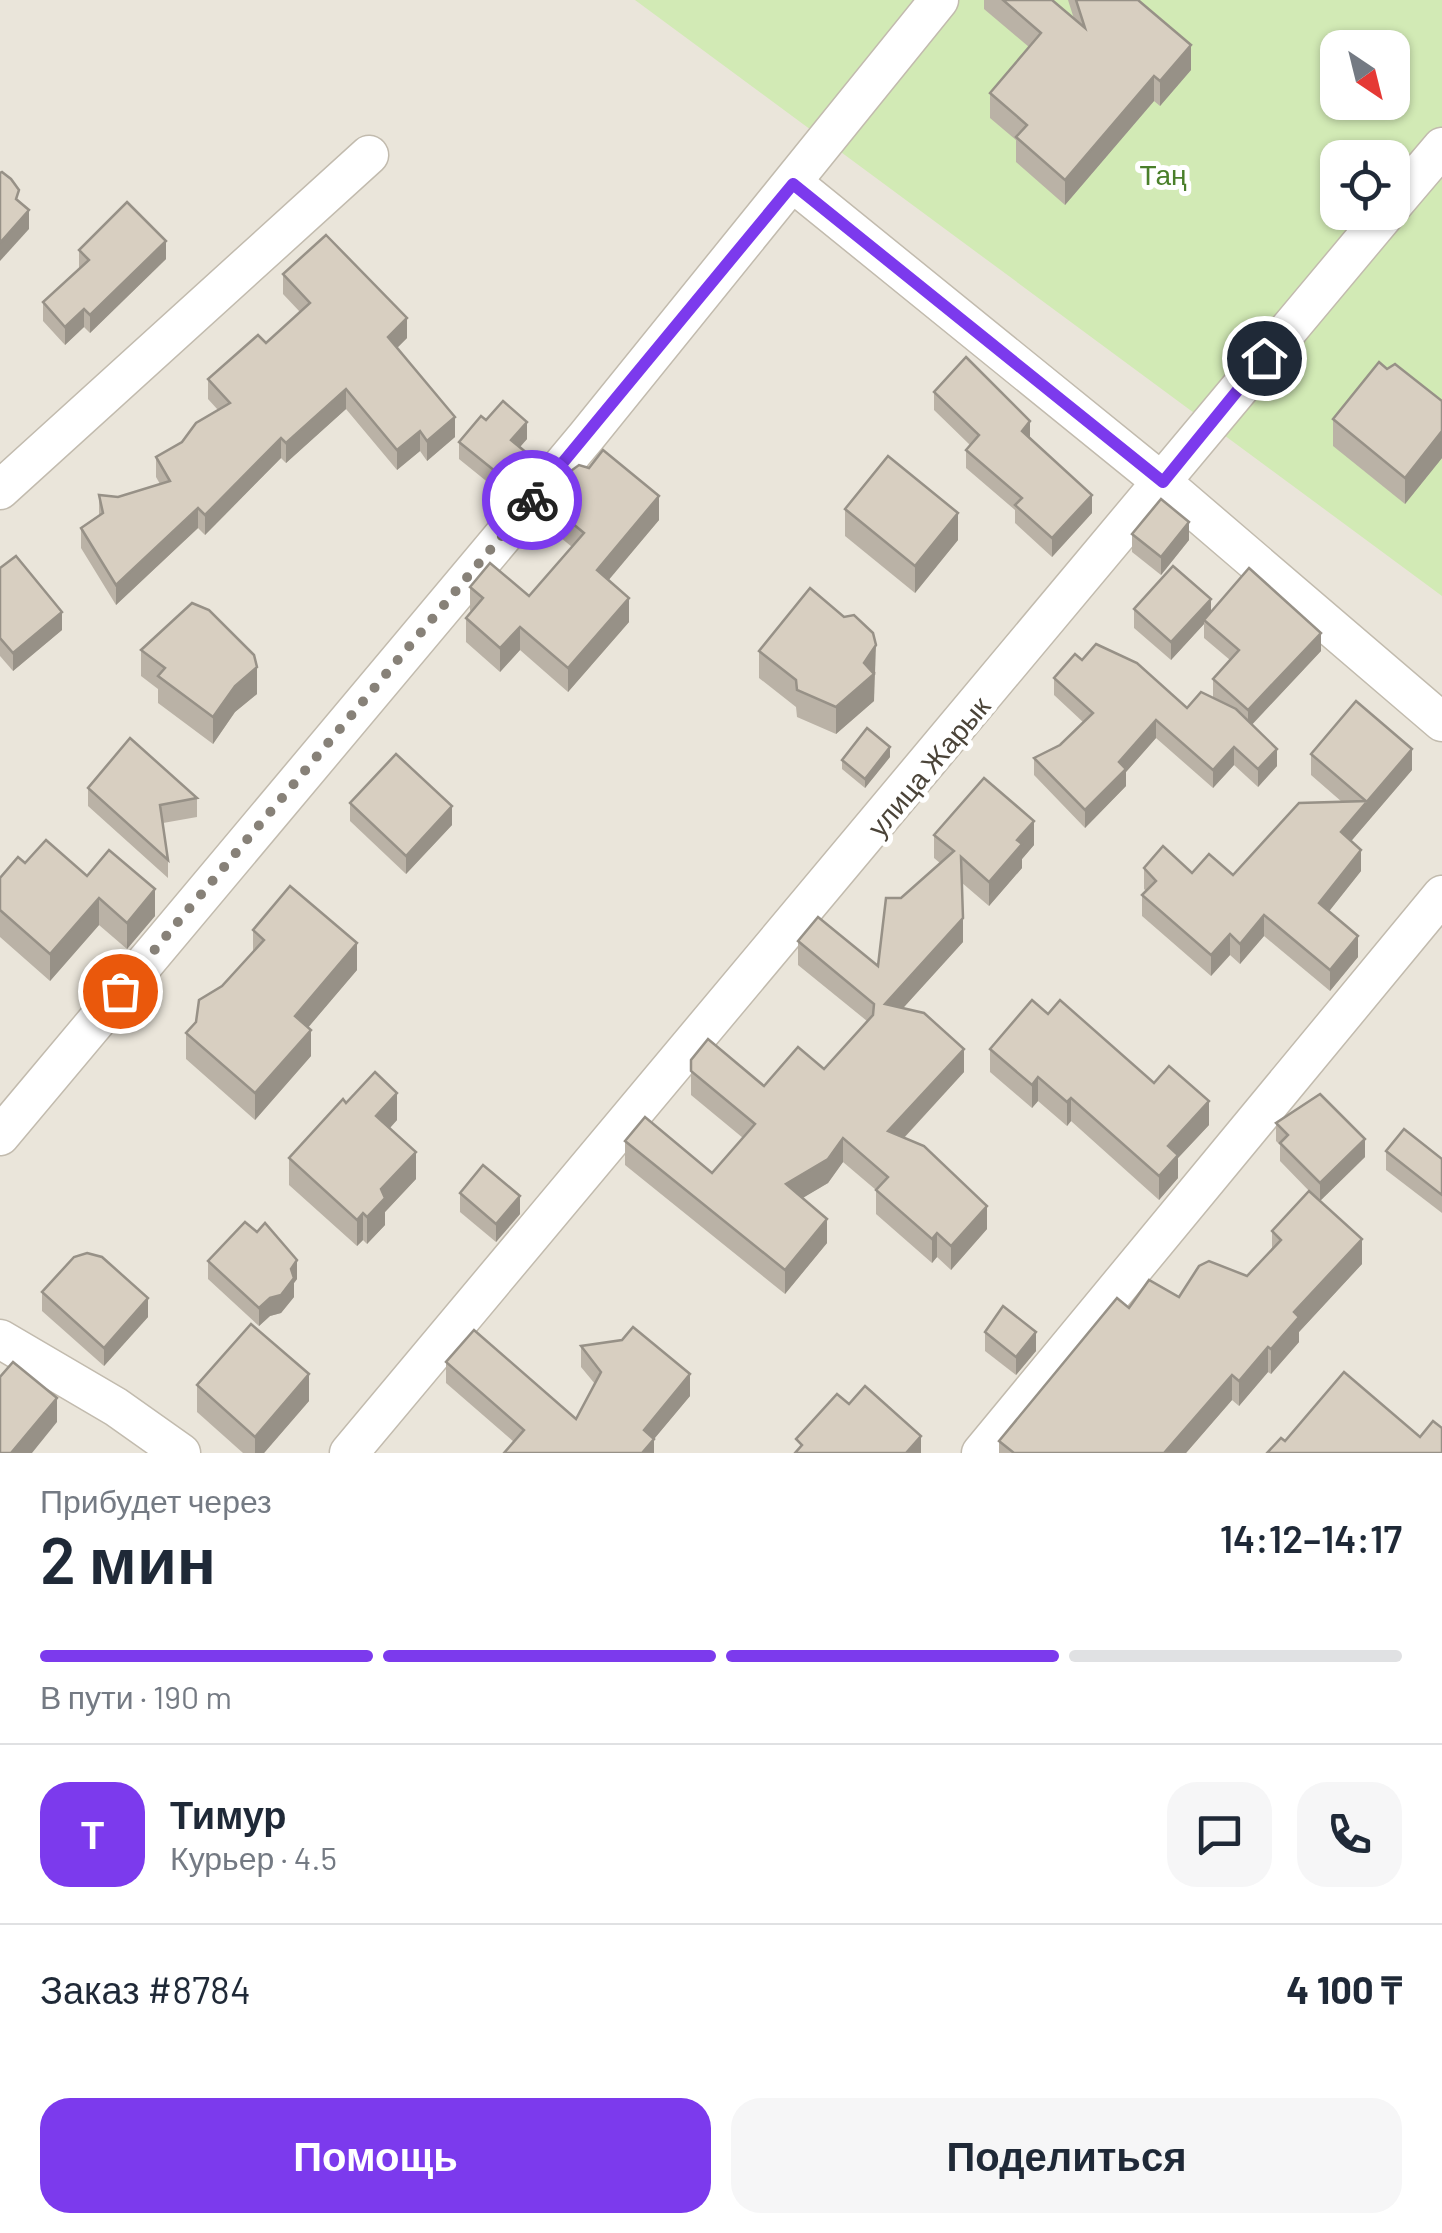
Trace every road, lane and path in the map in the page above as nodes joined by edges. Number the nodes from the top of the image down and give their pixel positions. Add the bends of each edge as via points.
1 (939, 0) edge
2 (1442, 147) edge
3 (369, 155) dead end
4 (793, 184) junction
5 (1410, 185) edge
6 (1372, 230) edge
7 (1163, 482) junction
8 (0, 490) edge
9 (1442, 722) edge
10 (1442, 896) edge
11 (0, 1136) edge
12 (0, 1338) edge
13 (181, 1453) edge
14 (349, 1453) edge
15 (981, 1453) edge

1 - 4 street
2 - 5 street
3 - 8 street
4 - 7 street
4 - 11 street
6 - 7 street, улица Жарык
7 - 9 street
7 - 14 street, улица Жарык
10 - 15 street
12 - 13 street

